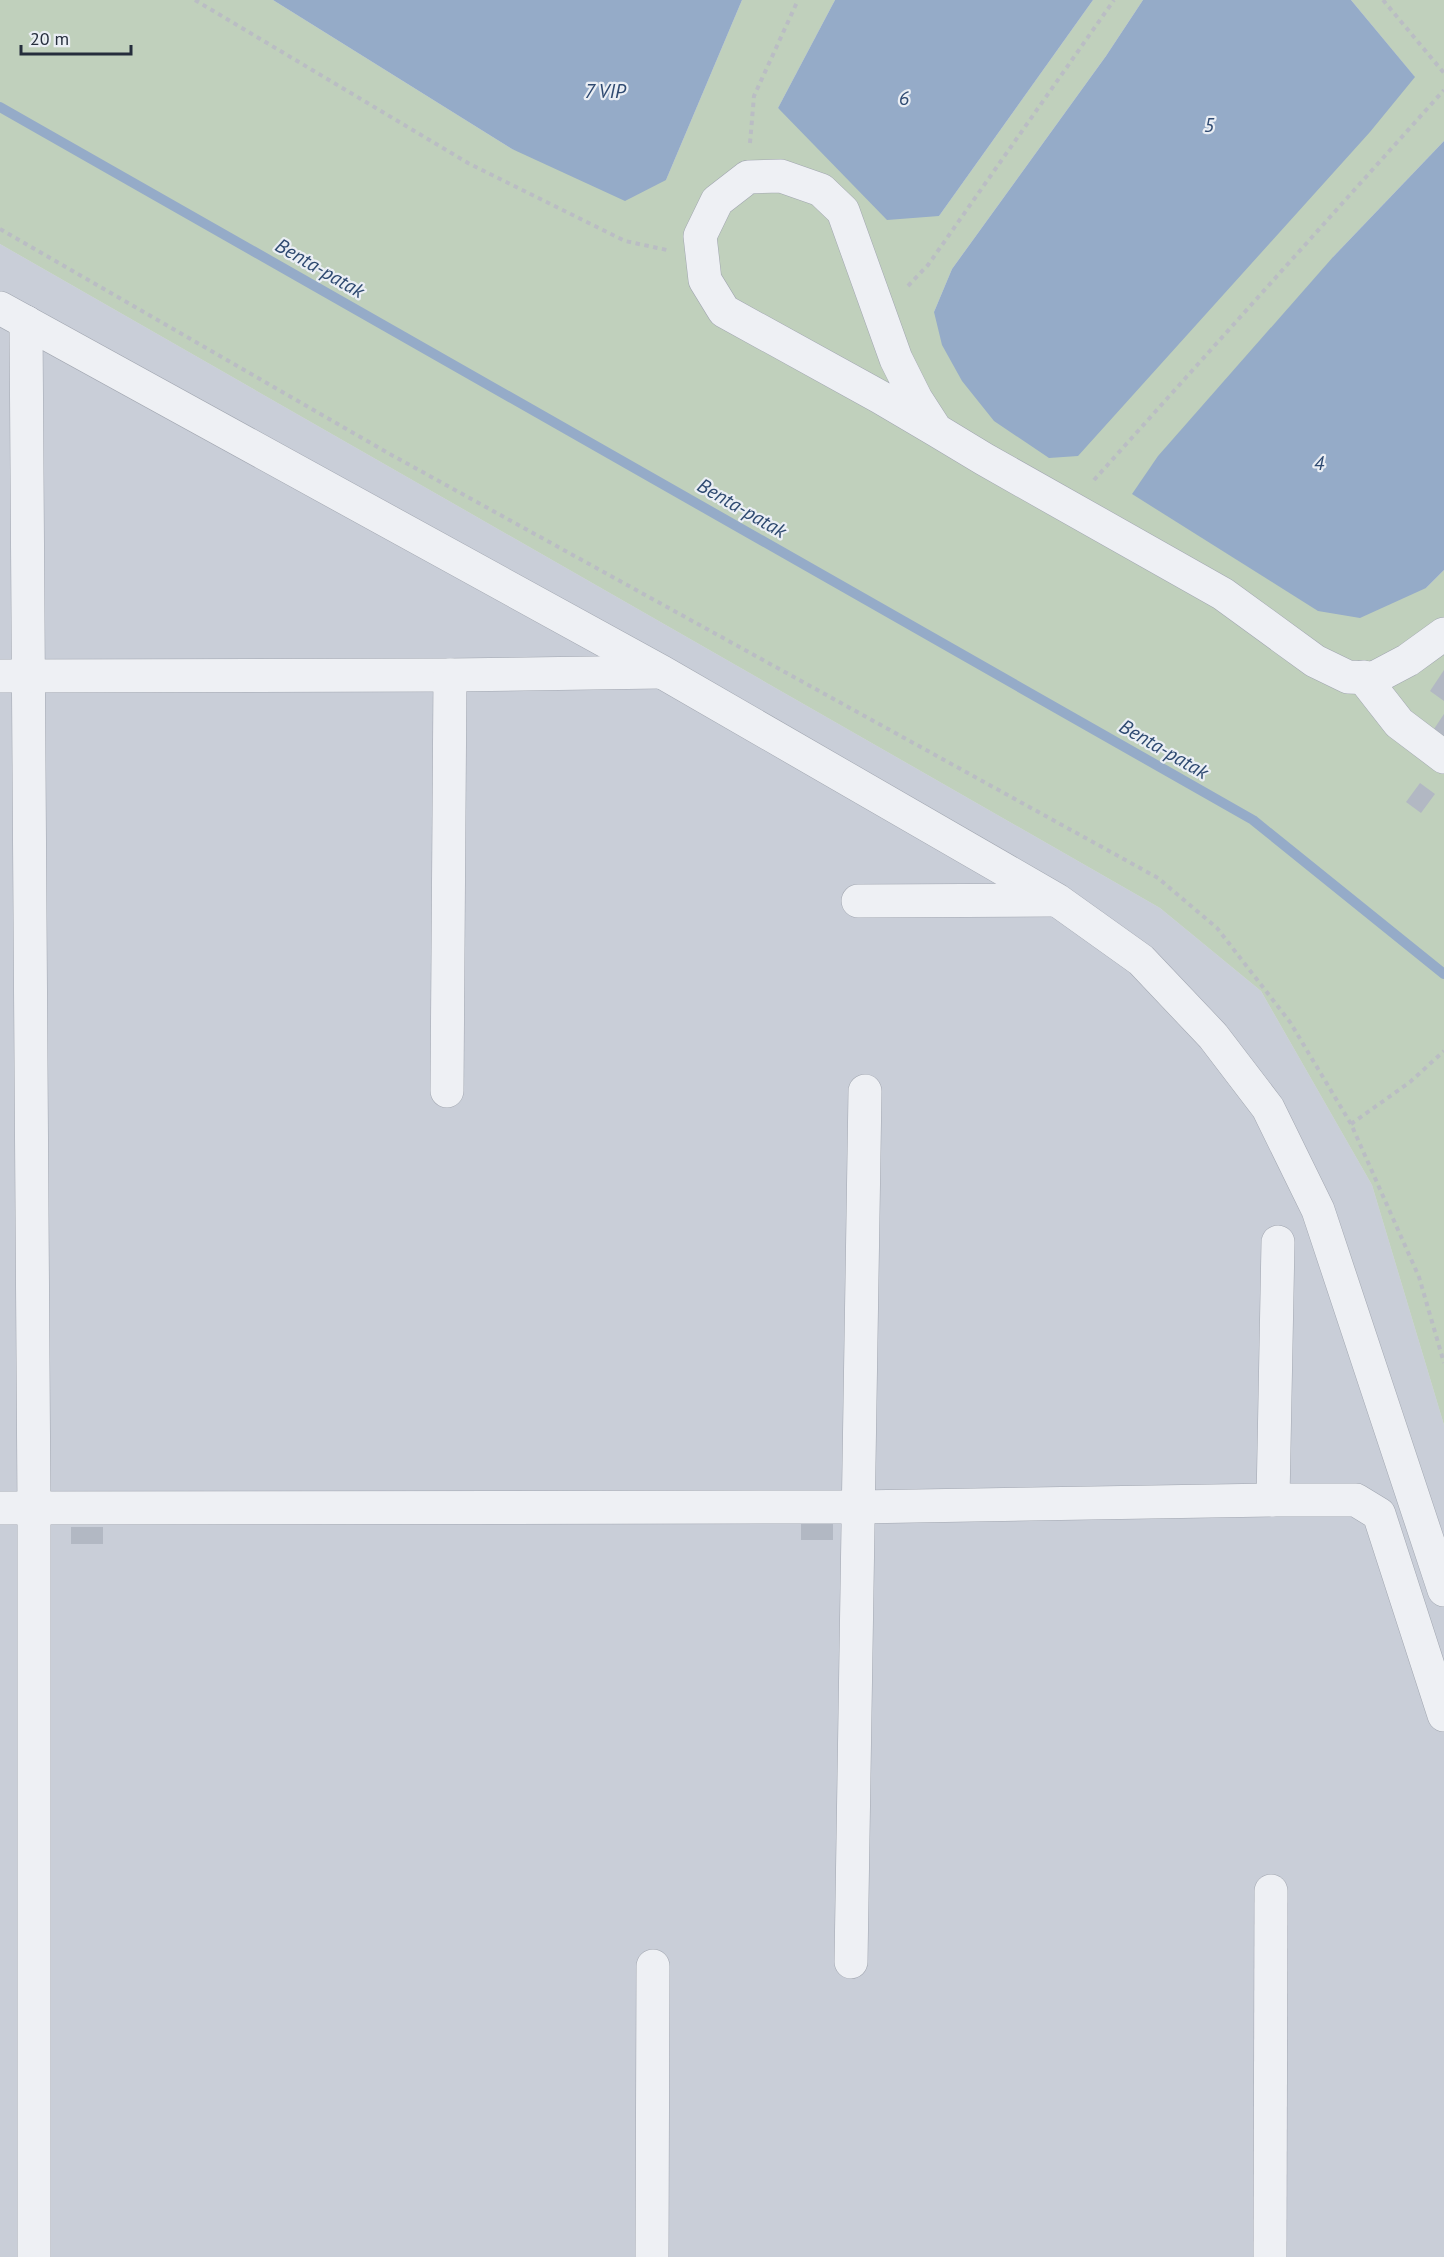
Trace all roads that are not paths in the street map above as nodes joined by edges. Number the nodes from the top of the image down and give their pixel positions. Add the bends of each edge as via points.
1 (13, 315) edge
2 (936, 430) junction
3 (1444, 634) edge
4 (662, 672) junction
5 (450, 675) junction
6 (14, 676) edge
7 (1363, 677) junction
8 (1444, 757) edge
9 (1057, 900) junction
10 (858, 901) dead end
11 (865, 1090) dead end
12 (447, 1091) dead end
13 (1278, 1242) dead end
14 (1273, 1500) junction
15 (858, 1507) junction
16 (0, 1508) edge
17 (34, 1508) junction
18 (1444, 1590) edge
19 (1444, 1715) edge
20 (1271, 1891) dead end
21 (850, 1962) dead end
22 (652, 1966) dead end
23 (34, 2257) edge
24 (652, 2257) edge
25 (1270, 2257) edge

1 - 4 lane
1 - 6 lane
2 - 2 lane via 724,311 705,280 700,236 717,201 748,177 782,176 821,190 843,212 896,359
2 - 7 lane via 1223,594 1315,661 1348,677
3 - 7 lane via 1408,660 1374,678
4 - 5 lane
4 - 9 lane
5 - 6 lane
5 - 12 lane
6 - 17 lane
7 - 8 lane via 1399,723
9 - 10 lane
9 - 18 lane via 1141,960 1213,1036 1268,1108 1318,1210
11 - 15 lane
13 - 14 lane
14 - 15 lane
14 - 19 lane via 1356,1500 1379,1514
15 - 17 lane
15 - 21 lane
16 - 17 lane
17 - 23 lane
20 - 25 lane
22 - 24 lane

